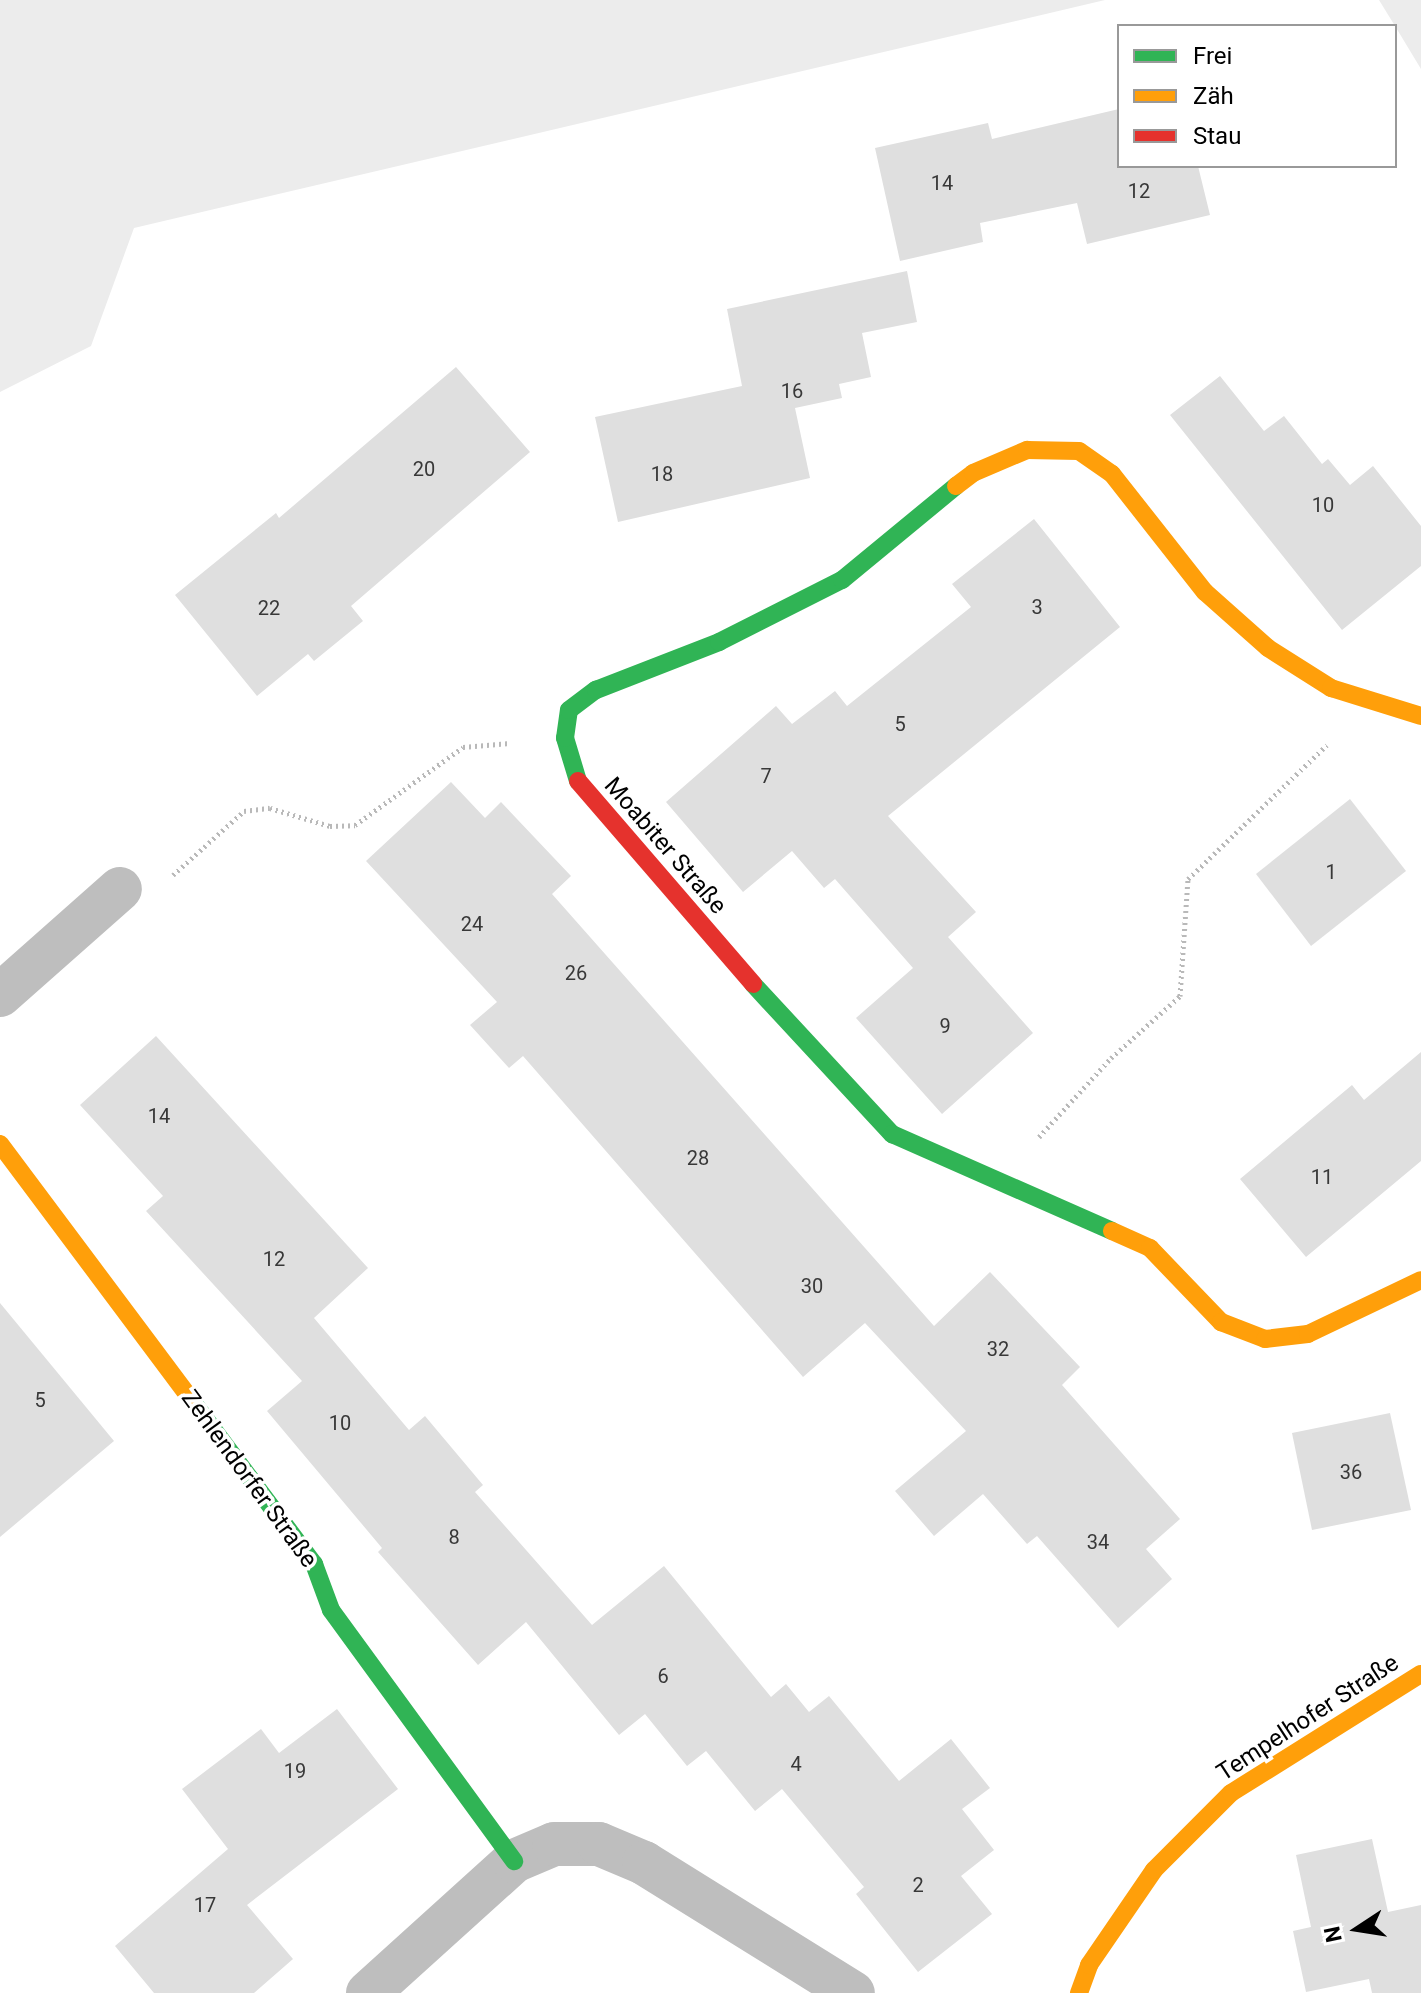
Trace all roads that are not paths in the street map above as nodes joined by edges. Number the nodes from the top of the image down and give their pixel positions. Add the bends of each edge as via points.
1 (1421, 716) edge
2 (120, 889) road end
3 (0, 995) edge
4 (0, 1144) edge
5 (1421, 1280) edge
6 (1421, 1674) edge
7 (514, 1861) junction
8 (368, 1993) edge
9 (853, 1993) edge
10 (1079, 1993) edge

1 - 5 street, Moabiter Straße via 1331,688 1257,639 1205,592 1112,474 1079,451 1027,450 973,473 842,580 719,642 596,690 569,710 565,738 578,782 835,1078 892,1134 1150,1248 1221,1322 1265,1339 1308,1334
2 - 3 street
4 - 7 street, Zehlendorfer Straße via 314,1564 331,1610
6 - 10 street, Tempelhofer Straße via 1231,1793 1154,1870 1089,1965
7 - 8 street
7 - 9 street via 554,1844 599,1844 644,1863

